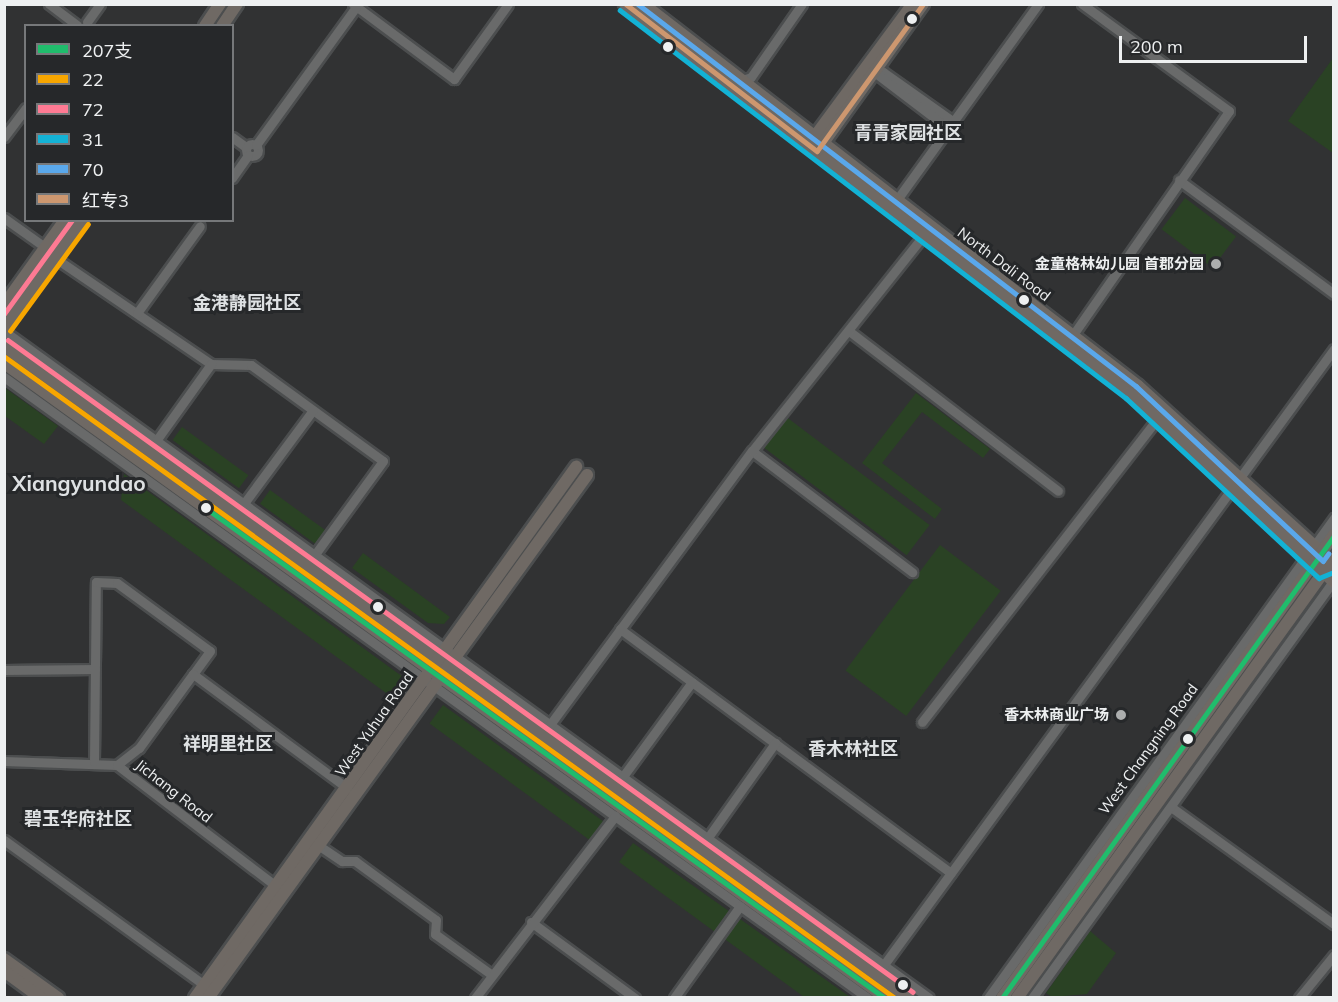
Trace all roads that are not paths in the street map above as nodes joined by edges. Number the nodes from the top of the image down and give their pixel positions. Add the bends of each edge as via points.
1 (49, 4) edge
2 (54, 4) edge
3 (100, 4) edge
4 (220, 4) edge
5 (237, 4) edge
6 (508, 4) edge
7 (625, 4) edge
8 (643, 4) edge
9 (796, 4) edge
10 (802, 4) edge
11 (913, 4) edge
12 (923, 4) edge
13 (1038, 4) edge
14 (1082, 4) edge
15 (356, 5) edge
16 (82, 24) edge
17 (206, 24) edge
18 (223, 24) edge
19 (874, 72) junction
20 (742, 80) junction
21 (24, 105) edge
22 (24, 111) edge
23 (951, 125) junction
24 (4, 130) edge
25 (4, 137) edge
26 (234, 138) edge
27 (816, 144) junction
28 (250, 149) junction
29 (234, 175) edge
30 (1179, 180) junction
31 (896, 201) junction
32 (4, 220) edge
33 (64, 222) edge
34 (81, 222) edge
35 (202, 222) edge
36 (924, 235) junction
37 (45, 249) junction
38 (55, 258) junction
39 (1334, 294) edge
40 (4, 305) edge
41 (137, 313) junction
42 (4, 329) edge
43 (849, 331) junction
44 (1069, 339) junction
45 (4, 346) edge
46 (1334, 349) edge
47 (4, 363) edge
48 (211, 364) junction
49 (4, 377) edge
50 (313, 410) junction
51 (1159, 416) junction
52 (153, 445) junction
53 (752, 451) junction
54 (576, 467) dead end
55 (587, 475) dead end
56 (1236, 482) junction
57 (1058, 491) dead end
58 (241, 509) junction
59 (1334, 518) edge
60 (227, 531) junction
61 (1334, 535) edge
62 (1314, 554) junction
63 (312, 559) junction
64 (1330, 564) edge
65 (912, 572) dead end
66 (1333, 581) edge
67 (620, 629) junction
68 (448, 657) junction
69 (95, 669) junction
70 (4, 670) edge
71 (193, 674) junction
72 (433, 678) junction
73 (692, 682) junction
74 (922, 722) dead end
75 (547, 729) junction
76 (775, 743) junction
77 (4, 761) edge
78 (94, 761) junction
79 (117, 765) junction
80 (619, 781) junction
81 (347, 788) junction
82 (1171, 807) junction
83 (615, 816) junction
84 (4, 840) edge
85 (314, 842) junction
86 (704, 843) junction
87 (689, 863) junction
88 (951, 873) junction
89 (276, 886) junction
90 (740, 906) junction
91 (531, 922) junction
92 (1334, 924) edge
93 (1334, 955) edge
94 (4, 959) edge
95 (880, 970) junction
96 (4, 971) edge
97 (492, 975) junction
98 (206, 991) edge
99 (41, 998) edge
100 (58, 998) edge
101 (195, 998) edge
102 (475, 998) edge
103 (635, 998) edge
104 (674, 998) edge
105 (868, 998) edge
106 (886, 998) edge
107 (909, 998) edge
108 (929, 998) edge
109 (988, 998) edge
110 (1002, 998) edge
111 (1017, 998) edge
112 (1032, 998) edge
113 (1299, 998) edge

1 - 16 street
2 - 16 street
3 - 16 street
4 - 17 main road
5 - 18 main road
6 - 15 street via 454,79
7 - 27 main road, North Dali Road
8 - 20 main road, North Dali Road
9 - 20 street
10 - 20 street via 751,77
11 - 27 main road
12 - 19 main road
13 - 23 street
14 - 30 street via 1229,111
15 - 28 street
19 - 23 street via 883,72
19 - 27 main road
20 - 27 main road, North Dali Road
21 - 24 street
22 - 25 street
23 - 31 street
26 - 28 street
27 - 31 main road, North Dali Road
27 - 36 main road, North Dali Road
28 - 29 street
30 - 39 street
30 - 44 street
31 - 44 main road, North Dali Road
32 - 37 street
33 - 37 main road
34 - 38 main road
35 - 41 street
36 - 43 street
36 - 44 main road, North Dali Road
37 - 40 main road
38 - 41 street
38 - 42 main road
41 - 48 street
42 - 52 street
43 - 53 street
43 - 57 street
44 - 51 main road, North Dali Road
44 - 56 main road, North Dali Road via 1138,386
45 - 52 main road
46 - 56 street
47 - 60 main road
48 - 50 street via 243,362
48 - 52 street
49 - 60 street
50 - 58 street
50 - 63 street via 383,462
51 - 56 main road, North Dali Road
51 - 74 street
52 - 58 main road
53 - 65 street
53 - 67 street
54 - 68 main road, West Yuhua Road
55 - 68 main road, West Yuhua Road
56 - 62 main road, North Dali Road
56 - 88 street
58 - 60 main road
58 - 63 main road
59 - 62 street, West Changning Road
60 - 72 main road
61 - 62 main road, West Changning Road
62 - 64 main road, North Dali Road
62 - 109 street, West Changning Road
62 - 110 main road, West Changning Road
63 - 68 main road
64 - 66 main road, North Dali Road
64 - 111 main road
66 - 82 street
67 - 73 street
67 - 75 street
68 - 72 main road, West Yuhua Road
68 - 75 main road
69 - 70 street
69 - 71 street via 96,582 114,582 210,651
69 - 78 street
71 - 79 street via 139,748
71 - 81 street
72 - 81 main road, West Yuhua Road
72 - 83 street
72 - 85 main road, West Yuhua Road
72 - 87 main road
73 - 76 street
73 - 80 street
75 - 80 main road
76 - 86 street
76 - 88 street
77 - 78 street, Jichang Road
78 - 79 street, Jichang Road
79 - 89 street, Jichang Road
80 - 86 main road
81 - 85 main road, West Yuhua Road
82 - 92 street
82 - 112 street
83 - 87 street
83 - 91 street
84 - 98 street
85 - 89 main road, West Yuhua Road
85 - 97 street via 342,861 355,861 436,920 435,934
85 - 98 main road, West Yuhua Road
86 - 87 main road
86 - 95 main road
87 - 90 street
87 - 106 main road
88 - 95 street
89 - 98 main road, West Yuhua Road
90 - 104 street
90 - 105 street
91 - 97 street
91 - 103 street
93 - 113 street
94 - 100 main road
95 - 107 main road
95 - 108 street
96 - 99 main road
97 - 102 street
98 - 101 main road, West Yuhua Road

